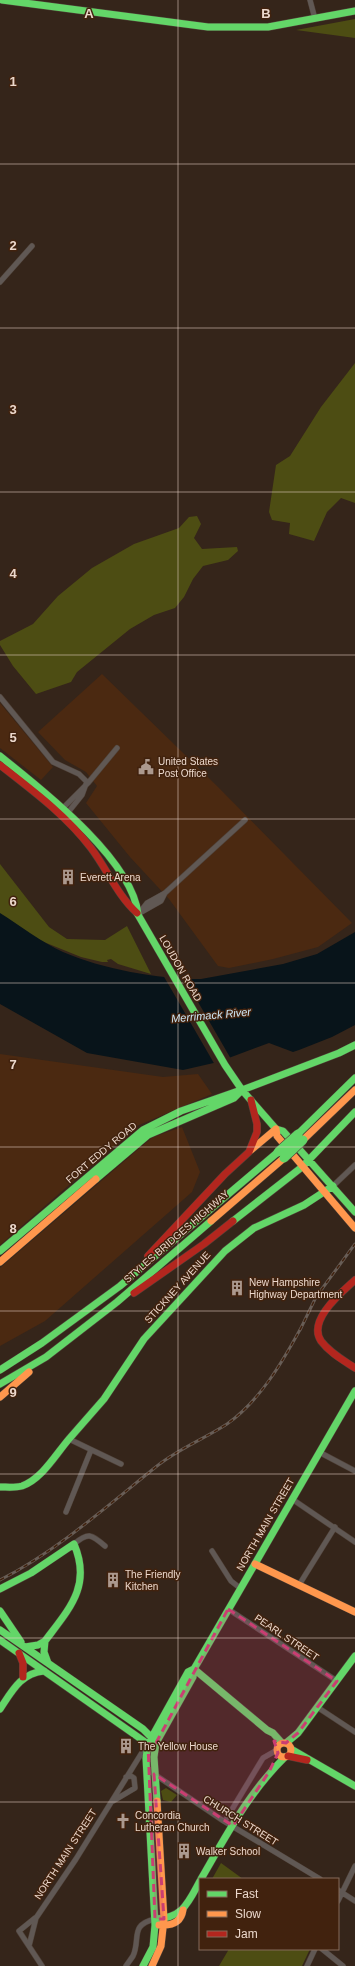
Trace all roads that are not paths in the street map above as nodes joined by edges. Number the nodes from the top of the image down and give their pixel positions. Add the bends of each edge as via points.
1 (2, 0) edge
2 (310, 0) edge
3 (355, 11) edge
4 (315, 19) junction
5 (32, 246) dead end
6 (0, 282) edge
7 (0, 697) edge
8 (117, 748) dead end
9 (0, 756) edge
10 (0, 765) edge
11 (87, 784) junction
12 (63, 813) junction
13 (245, 820) dead end
14 (138, 914) junction
15 (355, 1045) edge
16 (355, 1078) edge
17 (242, 1090) junction
18 (355, 1090) edge
19 (251, 1100) junction
20 (355, 1112) edge
21 (276, 1129) junction
22 (300, 1137) junction
23 (249, 1152) junction
24 (281, 1155) junction
25 (306, 1164) junction
26 (355, 1165) edge
27 (333, 1186) junction
28 (324, 1192) junction
29 (355, 1212) edge
30 (355, 1228) edge
31 (0, 1251) edge
32 (0, 1262) edge
33 (355, 1280) edge
34 (117, 1302) junction
35 (98, 1303) junction
36 (42, 1343) junction
37 (46, 1357) junction
38 (0, 1362) edge
39 (355, 1368) edge
40 (0, 1370) edge
41 (0, 1384) edge
42 (0, 1397) edge
43 (354, 1397) edge
44 (69, 1439) junction
45 (91, 1450) junction
46 (319, 1452) junction
47 (121, 1464) dead end
48 (355, 1471) edge
49 (0, 1487) edge
50 (292, 1499) junction
51 (66, 1512) dead end
52 (335, 1527) junction
53 (355, 1542) edge
54 (74, 1544) junction
55 (105, 1546) dead end
56 (212, 1551) dead end
57 (255, 1564) junction
58 (299, 1585) junction
59 (240, 1588) junction
60 (0, 1590) edge
61 (228, 1609) junction
62 (0, 1611) edge
63 (355, 1612) edge
64 (0, 1630) edge
65 (0, 1640) edge
66 (45, 1641) junction
67 (22, 1650) junction
68 (355, 1656) edge
69 (46, 1667) junction
70 (194, 1669) junction
71 (23, 1677) junction
72 (337, 1681) junction
73 (317, 1707) junction
74 (0, 1709) edge
75 (355, 1732) edge
76 (152, 1741) junction
77 (284, 1749) junction
78 (154, 1774) junction
79 (126, 1777) junction
80 (355, 1786) edge
81 (112, 1801) junction
82 (225, 1821) junction
83 (233, 1826) junction
84 (355, 1866) edge
85 (201, 1878) edge
86 (318, 1878) edge
87 (199, 1882) edge
88 (340, 1892) edge
89 (355, 1901) edge
90 (36, 1918) junction
91 (159, 1922) junction
92 (29, 1946) junction
93 (315, 1950) edge
94 (323, 1950) edge
95 (42, 1966) edge
96 (126, 1966) edge
97 (144, 1966) edge
98 (152, 1966) edge
99 (307, 1966) edge
100 (343, 1966) edge

1 - 4 main road via 208,27 261,27
2 - 4 street
3 - 4 main road
5 - 6 street
7 - 11 street via 53,762 79,774
8 - 11 street
9 - 12 main road, LOUDON ROAD
10 - 12 main road, LOUDON ROAD
11 - 12 street via 82,795
12 - 14 main road, LOUDON ROAD via 98,842 112,860 138,902
13 - 14 street via 165,893 161,901
14 - 17 main road, LOUDON ROAD
15 - 17 main road
16 - 22 main road, STYLES BRIDGES HIGHWAY
17 - 19 main road, LOUDON ROAD
17 - 31 main road, FORT EDDY ROAD via 181,1111 143,1130
17 - 32 main road, FORT EDDY ROAD via 234,1098 148,1135
18 - 22 main road, STYLES BRIDGES HIGHWAY
19 - 21 main road, LOUDON ROAD
19 - 23 main road via 257,1124
20 - 25 main road
21 - 23 main road
21 - 25 main road, LOUDON ROAD via 283,1131
22 - 24 main road, STYLES BRIDGES HIGHWAY, bridge
23 - 35 main road via 225,1174 174,1231
24 - 34 main road, STYLES BRIDGES HIGHWAY
24 - 35 main road, STYLES BRIDGES HIGHWAY
25 - 27 main road, LOUDON ROAD
25 - 28 main road, LOUDON ROAD
25 - 34 main road via 204,1244 146,1286
26 - 27 street
27 - 28 main road, STICKNEY AVENUE
27 - 29 main road, LOUDON ROAD
28 - 30 main road, LOUDON ROAD
28 - 44 main road, STICKNEY AVENUE via 304,1205 254,1228 225,1251 144,1339 104,1399
33 - 39 main road via 325,1309 319,1329 321,1340 327,1348
34 - 37 main road, STYLES BRIDGES HIGHWAY
35 - 36 main road, STYLES BRIDGES HIGHWAY
36 - 38 main road
36 - 40 main road, STYLES BRIDGES HIGHWAY
37 - 41 main road, STYLES BRIDGES HIGHWAY
37 - 42 main road
43 - 46 main road, NORTH MAIN STREET
44 - 45 street
44 - 49 main road, STICKNEY AVENUE via 35,1477 22,1486
45 - 47 street
45 - 51 street
46 - 48 street
46 - 50 main road, NORTH MAIN STREET
50 - 52 street
50 - 57 main road, NORTH MAIN STREET
52 - 53 street
52 - 58 street
54 - 55 street via 88,1535
54 - 60 main road
54 - 66 main road via 82,1563 81,1582 68,1609
56 - 59 street via 230,1581
57 - 58 main road
57 - 59 main road, NORTH MAIN STREET
58 - 63 main road
59 - 61 main road, NORTH MAIN STREET
61 - 70 main road, NORTH MAIN STREET
61 - 72 street, PEARL STREET
62 - 67 main road
64 - 67 main road
65 - 67 main road
66 - 67 main road
66 - 69 main road
67 - 69 main road
67 - 71 main road
68 - 72 main road
69 - 71 main road
69 - 76 main road
70 - 76 main road, NORTH MAIN STREET via 188,1672
70 - 77 main road via 267,1730
71 - 74 main road
72 - 73 main road
73 - 75 street
73 - 77 main road
76 - 78 main road
76 - 79 street, NORTH MAIN STREET
76 - 91 main road via 146,1758
77 - 80 main road
77 - 82 street via 263,1758
77 - 83 main road
78 - 82 street, CHURCH STREET
78 - 91 main road
79 - 81 street, NORTH MAIN STREET
79 - 81 street, NORTH MAIN STREET via 134,1778 135,1788
81 - 90 street, NORTH MAIN STREET
82 - 83 street, CHURCH STREET
83 - 85 main road
83 - 86 street, CHURCH STREET
84 - 88 street
87 - 91 main road via 180,1919 170,1926
88 - 89 street
90 - 92 street, NORTH MAIN STREET
90 - 92 street, NORTH MAIN STREET via 19,1931
91 - 96 street via 140,1926 133,1956
91 - 97 main road via 153,1947
91 - 98 main road via 161,1946
92 - 95 street
93 - 99 street
94 - 100 street

